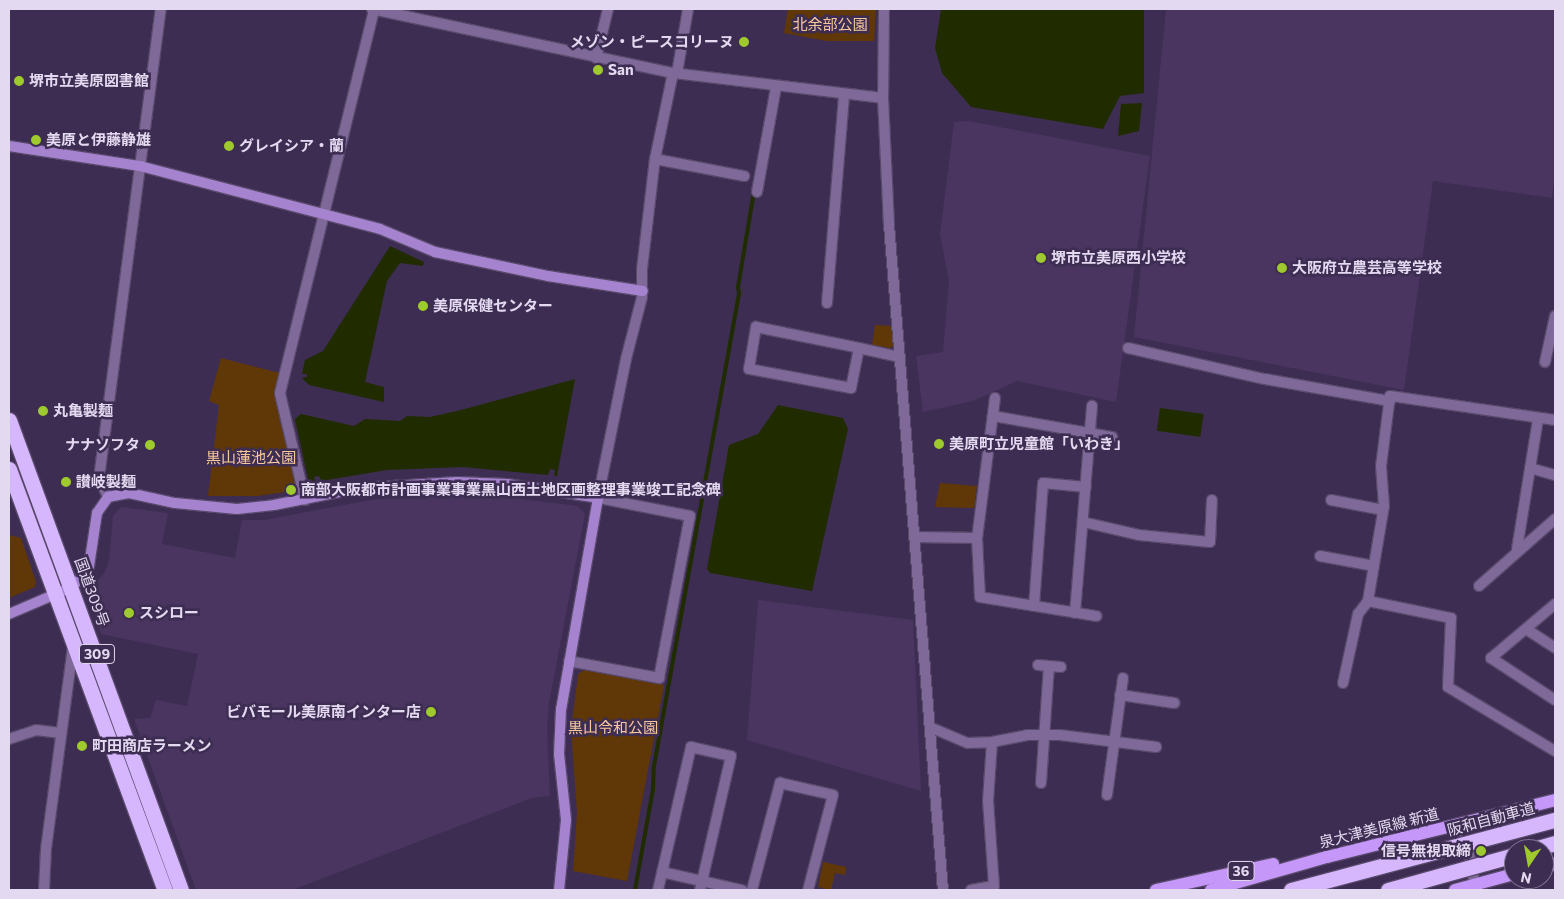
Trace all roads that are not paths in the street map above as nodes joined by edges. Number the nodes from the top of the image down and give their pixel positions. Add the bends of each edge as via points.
1 (161, 9) edge
2 (373, 9) edge
3 (608, 9) edge
4 (688, 9) edge
5 (884, 9) edge
6 (401, 11) edge
7 (596, 58) junction
8 (675, 73) junction
9 (776, 87) junction
10 (844, 94) junction
11 (883, 98) junction
12 (9, 146) edge
13 (655, 160) junction
14 (140, 166) junction
15 (744, 176) dead end
16 (757, 192) dead end
17 (322, 214) junction
18 (643, 291) junction
19 (827, 303) dead end
20 (1555, 316) edge
21 (859, 348) junction
22 (1128, 348) dead end
23 (900, 357) junction
24 (1545, 362) dead end
25 (995, 398) dead end
26 (1390, 400) junction
27 (1092, 406) dead end
28 (993, 416) junction
29 (1538, 419) junction
30 (9, 420) edge
31 (1555, 420) edge
32 (1090, 432) junction
33 (1112, 437) dead end
34 (9, 468) edge
35 (1530, 468) junction
36 (1555, 475) edge
37 (1086, 487) junction
38 (108, 497) junction
39 (598, 498) junction
40 (305, 500) junction
41 (1212, 500) dead end
42 (1331, 500) dead end
43 (1383, 510) junction
44 (1555, 519) edge
45 (1083, 522) junction
46 (915, 537) junction
47 (977, 538) junction
48 (1517, 549) junction
49 (1320, 556) dead end
50 (1374, 566) junction
51 (1478, 586) dead end
52 (72, 587) junction
53 (55, 594) junction
54 (1368, 601) junction
55 (1555, 604) edge
56 (1034, 606) junction
57 (1075, 613) junction
58 (9, 614) edge
59 (1096, 616) dead end
60 (1526, 629) junction
61 (74, 644) junction
62 (1555, 648) edge
63 (569, 661) junction
64 (1038, 665) dead end
65 (1049, 666) junction
66 (1061, 667) dead end
67 (1123, 678) dead end
68 (1343, 683) dead end
69 (1120, 695) junction
70 (1555, 700) edge
71 (1174, 703) dead end
72 (932, 728) junction
73 (60, 733) junction
74 (1044, 735) junction
75 (9, 739) edge
76 (1114, 740) junction
77 (992, 742) junction
78 (1156, 747) dead end
79 (1555, 751) edge
80 (1041, 784) dead end
81 (1107, 795) dead end
82 (1555, 800) edge
83 (1555, 820) edge
84 (1463, 824) junction
85 (1327, 857) junction
86 (1504, 857) edge
87 (662, 872) junction
88 (1504, 877) edge
89 (701, 886) edge
90 (1476, 887) edge
91 (44, 890) edge
92 (165, 890) edge
93 (181, 890) edge
94 (559, 890) edge
95 (658, 890) edge
96 (742, 890) edge
97 (752, 890) edge
98 (808, 890) edge
99 (943, 890) edge
100 (970, 890) edge
101 (1156, 890) edge
102 (1211, 890) edge
103 (1291, 890) edge
104 (1388, 890) edge
105 (1455, 890) edge

1 - 14 street
2 - 6 street
2 - 17 street
3 - 7 street
4 - 8 street
5 - 11 street
6 - 7 street
7 - 8 street
8 - 9 street
8 - 13 street
9 - 10 street
9 - 16 street
10 - 11 street
10 - 19 street
11 - 23 street
12 - 14 street
13 - 15 street
13 - 18 street via 642,269
14 - 17 street
14 - 38 street via 99,478
17 - 18 street via 380,229 435,252 548,276
17 - 40 street via 280,393
18 - 39 street
20 - 24 street
21 - 21 street via 851,388 749,369 756,327
21 - 23 street
22 - 26 street via 1265,379
23 - 46 street
25 - 28 street
26 - 29 street via 1390,396
26 - 43 street via 1382,466
27 - 32 street
28 - 32 street
28 - 47 street
29 - 31 street
29 - 35 street
30 - 52 highway, 国道309号 / 309
32 - 33 street
32 - 37 street
34 - 53 highway, 309
35 - 36 street
35 - 48 street
37 - 45 street
37 - 56 street via 1043,482
38 - 40 street via 129,493 175,503 237,509
38 - 52 street via 97,513 89,566
39 - 40 street via 507,484 457,482 360,488
39 - 63 street
39 - 63 street via 690,516 659,678
41 - 45 street via 1210,542 1139,535
42 - 43 street
43 - 50 street
44 - 48 street
45 - 57 street
46 - 47 street
46 - 72 street
47 - 56 street via 980,597
48 - 51 street
49 - 50 street
50 - 54 street
52 - 53 street
52 - 93 highway, 国道309号 / 309
53 - 58 street
53 - 61 highway, 309
54 - 68 street via 1358,614
54 - 79 street via 1451,618 1448,688
55 - 60 street
56 - 57 street
57 - 59 street
60 - 62 street
60 - 70 street via 1491,658
61 - 73 street
61 - 92 highway, 309
63 - 94 street via 559,731 566,820
64 - 65 street
65 - 66 street
65 - 74 street
67 - 69 street
69 - 71 street
69 - 76 street
72 - 77 street via 968,743
72 - 99 street
73 - 75 street via 36,730
73 - 91 street
74 - 76 street
74 - 77 street
74 - 80 street
76 - 78 street
76 - 81 street
77 - 100 street via 988,801 994,886
82 - 84 main road, 泉大津美原線 新道 / 36
83 - 103 highway, 阪和自動車道, bridge
84 - 85 main road, 泉大津美原線 新道 / 36
84 - 90 street
85 - 101 main road, 36 via 1300,858
85 - 102 main road, 泉大津美原線 新道 / 36
86 - 104 highway, bridge
87 - 89 street
87 - 89 street via 691,747 731,756
87 - 95 street
88 - 90 main road
89 - 96 street
90 - 105 main road
97 - 98 street via 780,784 832,795

